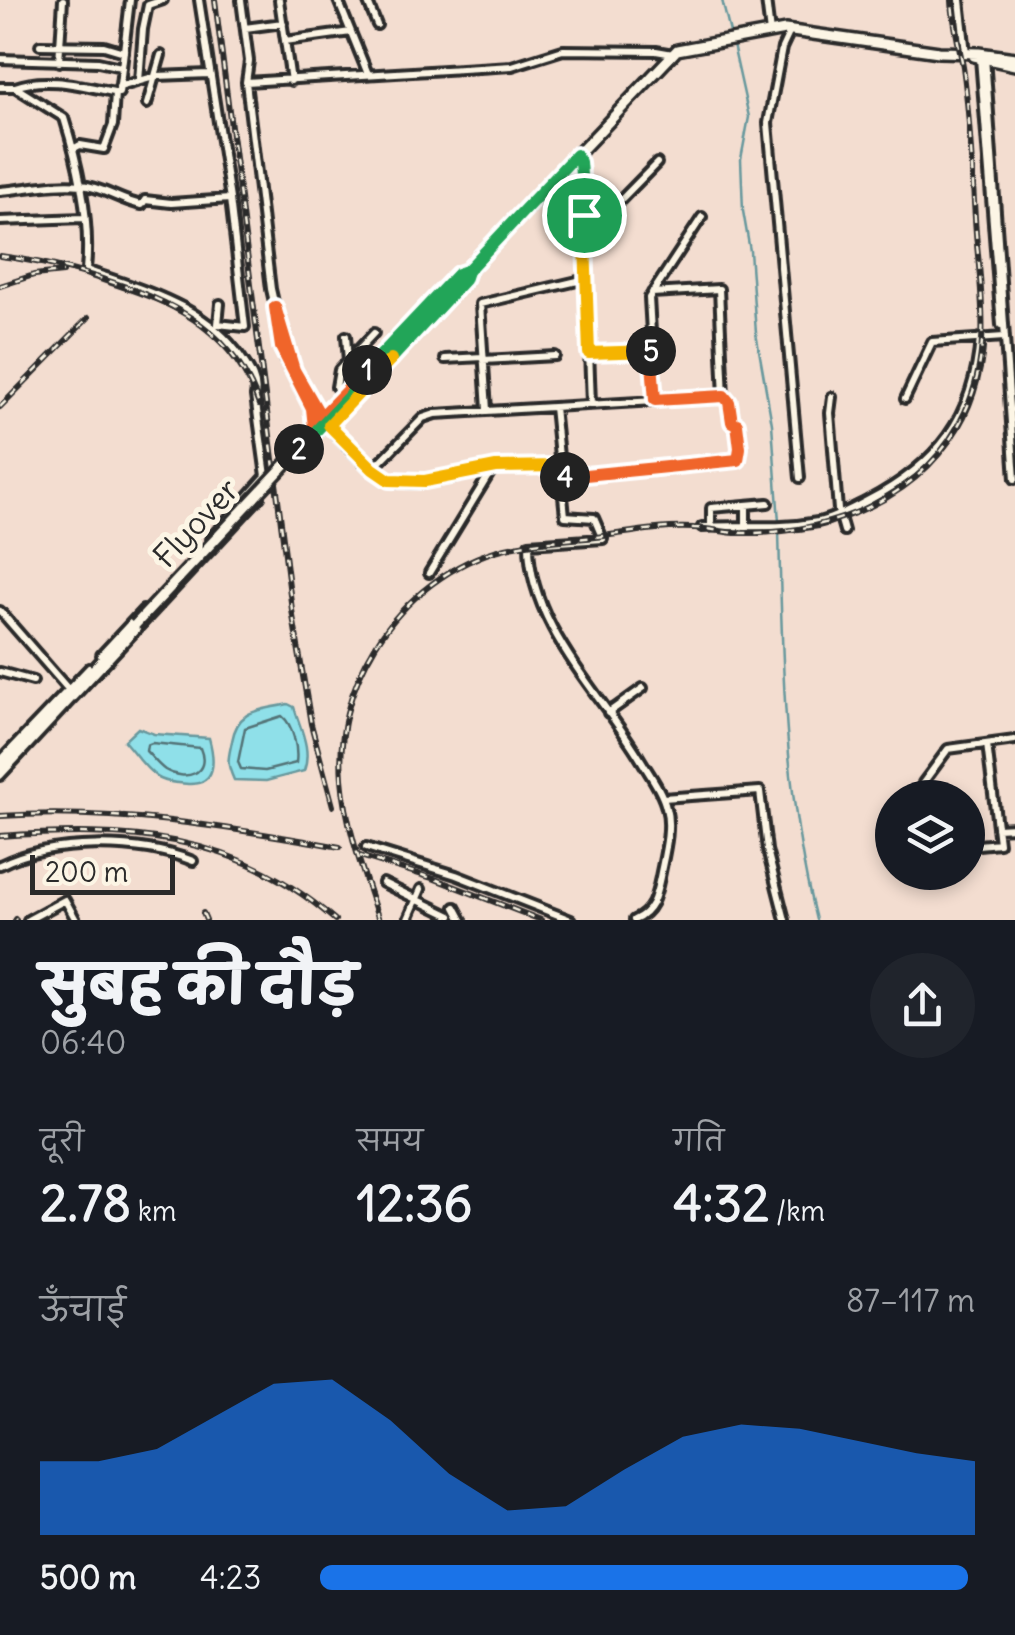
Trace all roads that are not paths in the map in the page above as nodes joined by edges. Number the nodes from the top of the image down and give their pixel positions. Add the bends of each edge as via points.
1 (63, 0) edge
2 (130, 0) edge
3 (163, 0) edge
4 (199, 0) edge
5 (242, 0) edge
6 (280, 0) edge
7 (338, 0) edge
8 (367, 0) edge
9 (766, 0) edge
10 (960, 0) edge
11 (282, 23) junction
12 (377, 26) dead end
13 (245, 28) junction
14 (351, 32) junction
15 (795, 32) junction
16 (770, 33) junction
17 (285, 41) junction
18 (40, 45) dead end
19 (58, 45) junction
20 (124, 52) junction
21 (672, 54) junction
22 (161, 56) dead end
23 (978, 56) junction
24 (0, 59) edge
25 (1015, 61) edge
26 (58, 62) junction
27 (121, 67) junction
28 (209, 74) junction
29 (368, 74) junction
30 (157, 76) junction
31 (138, 80) junction
32 (290, 81) junction
33 (246, 82) junction
34 (15, 87) junction
35 (0, 88) edge
36 (117, 90) junction
37 (147, 104) dead end
38 (73, 149) junction
39 (576, 155) junction
40 (657, 164) dead end
41 (81, 185) junction
42 (0, 191) edge
43 (230, 200) junction
44 (584, 215) junction
45 (84, 218) junction
46 (702, 218) dead end
47 (0, 220) edge
48 (465, 274) junction
49 (586, 279) junction
50 (652, 293) junction
51 (220, 304) dead end
52 (275, 312) junction
53 (374, 333) dead end
54 (346, 336) dead end
55 (1004, 336) junction
56 (980, 338) junction
57 (652, 351) junction
58 (589, 353) junction
59 (555, 356) dead end
60 (483, 358) junction
61 (445, 359) dead end
62 (348, 361) junction
63 (343, 395) junction
64 (724, 396) junction
65 (832, 397) dead end
66 (904, 398) dead end
67 (655, 400) junction
68 (591, 404) junction
69 (554, 406) junction
70 (486, 410) junction
71 (321, 417) junction
72 (329, 425) junction
73 (292, 456) junction
74 (561, 466) junction
75 (494, 467) junction
76 (373, 469) junction
77 (560, 478) junction
78 (800, 478) dead end
79 (1015, 479) edge
80 (768, 503) dead end
81 (746, 506) junction
82 (839, 516) junction
83 (712, 526) junction
84 (702, 527) dead end
85 (746, 529) junction
86 (844, 531) dead end
87 (428, 573) dead end
88 (0, 611) edge
89 (127, 634) junction
90 (104, 658) junction
91 (0, 672) edge
92 (33, 682) dead end
93 (643, 688) dead end
94 (68, 690) junction
95 (608, 713) junction
96 (1015, 740) edge
97 (987, 744) junction
98 (0, 761) edge
99 (0, 773) edge
100 (925, 780) edge
101 (662, 798) junction
102 (1015, 826) edge
103 (997, 828) junction
104 (985, 844) edge
105 (366, 847) dead end
106 (193, 861) dead end
107 (0, 865) edge
108 (383, 883) dead end
109 (420, 889) dead end
110 (416, 899) junction
111 (450, 918) edge
112 (28, 920) edge
113 (76, 920) edge
114 (410, 920) edge
115 (462, 920) edge
116 (571, 920) edge
117 (634, 920) edge
118 (786, 920) edge

1 - 19 street
2 - 20 street
3 - 31 street via 148,6
4 - 28 street
5 - 13 street
6 - 11 street
7 - 14 street
8 - 12 street
9 - 16 street
10 - 23 street
11 - 13 street
11 - 17 street
13 - 33 street
14 - 17 street
14 - 29 street
15 - 16 main road
15 - 23 main road
15 - 78 street via 782,48 768,124
16 - 21 main road
17 - 32 street
18 - 19 street
19 - 20 street
19 - 26 street
20 - 27 street
21 - 29 street via 562,50 512,66
21 - 39 main road, Flyover
22 - 30 street
23 - 25 main road
23 - 55 street
24 - 26 street
26 - 27 street
27 - 36 street
28 - 30 street
28 - 43 street
29 - 32 street
30 - 31 street
30 - 37 street
31 - 36 street
32 - 33 street
33 - 52 street
34 - 35 street
34 - 36 street via 67,83
34 - 38 street via 64,118
36 - 38 street via 104,149
38 - 41 street
39 - 44 street
39 - 48 main road, Flyover
40 - 44 street via 609,212
41 - 42 street
41 - 43 street via 142,205
41 - 45 street
43 - 51 street via 245,327 218,324
44 - 49 street
45 - 47 street
45 - 89 street via 86,270 182,305 234,348 256,387 271,484
46 - 50 street
48 - 63 street
48 - 72 street
48 - 73 main road, Flyover, bridge
49 - 58 street
49 - 60 street via 480,304
50 - 57 street
50 - 64 street via 719,289
52 - 71 street via 294,370
52 - 73 main road, bridge via 281,347 313,418 311,432
53 - 62 street
54 - 62 street
55 - 56 street
55 - 79 street
56 - 66 street via 932,342
56 - 82 street via 971,392 940,448 897,484
57 - 58 street
57 - 67 street
58 - 68 street
59 - 60 street
60 - 61 street
60 - 70 street
62 - 63 street via 336,387
63 - 71 street
64 - 67 street
64 - 77 street via 737,424 738,460
65 - 82 street
67 - 68 street
68 - 69 street
69 - 70 street
69 - 74 street
70 - 76 street via 423,418
71 - 72 street
72 - 76 street
73 - 89 main road, Flyover, bridge
74 - 75 street
74 - 77 street
75 - 76 street via 405,482
75 - 87 street
77 - 95 street via 566,516 594,518 603,539 528,544 529,571 551,625
80 - 81 street
81 - 83 street via 711,508
81 - 85 street
82 - 85 street
82 - 86 street
83 - 84 street
83 - 85 street
88 - 94 street
89 - 90 main road, Flyover
90 - 94 street
90 - 99 main road, Flyover
91 - 92 street
93 - 95 street
94 - 98 street
95 - 101 street
96 - 97 street
97 - 100 street via 948,749
97 - 103 street
101 - 117 street via 668,822 660,880 646,915
101 - 118 street via 760,791
102 - 103 street
103 - 104 street via 998,843
105 - 116 street
106 - 107 street via 156,849 83,846 30,851
108 - 110 street
109 - 110 street
110 - 111 street
110 - 114 street
111 - 115 street via 456,907
112 - 113 street via 65,900

